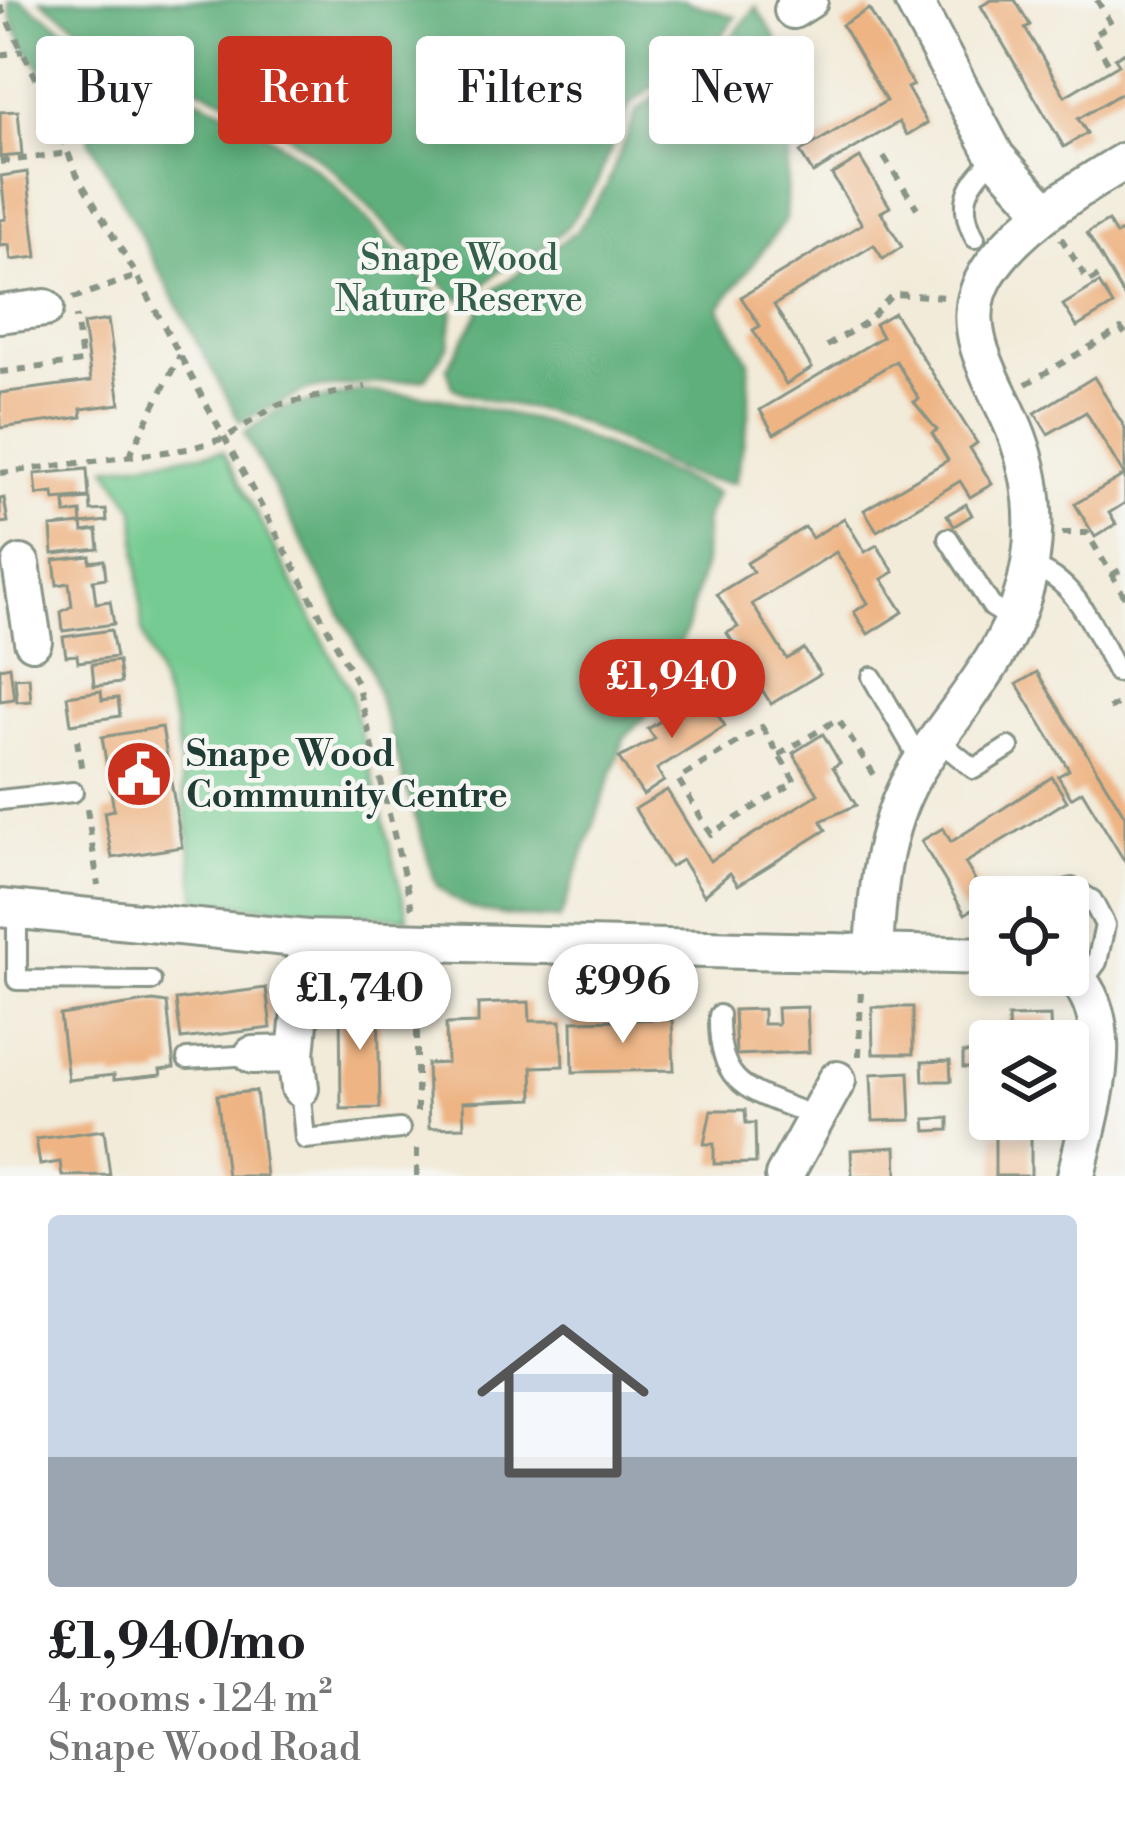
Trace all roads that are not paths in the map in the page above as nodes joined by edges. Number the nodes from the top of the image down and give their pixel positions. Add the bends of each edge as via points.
1 (913, 0) edge
2 (996, 157) junction
3 (1125, 161) edge
4 (1046, 212) junction
5 (975, 238) dead end
6 (59, 303) road end
7 (0, 314) edge
8 (948, 538) dead end
9 (1032, 549) junction
10 (16, 587) edge
11 (1015, 621) junction
12 (33, 640) dead end
13 (1117, 672) dead end
14 (872, 677) dead end
15 (1009, 747) dead end
16 (930, 751) junction
17 (73, 792) dead end
18 (0, 800) edge
19 (1089, 898) edge
20 (8, 910) edge
21 (308, 939) junction
22 (969, 949) edge
23 (866, 952) junction
24 (1089, 967) edge
25 (151, 981) dead end
26 (1089, 996) edge
27 (719, 1015) dead end
28 (253, 1055) joint
29 (187, 1058) dead end
30 (298, 1071) junction
31 (836, 1080) road end
32 (818, 1118) junction
33 (400, 1129) dead end
34 (784, 1176) edge
35 (1076, 1176) edge

1 - 2 street
2 - 4 street
2 - 5 lane via 971,179 964,200
3 - 4 street
4 - 9 street via 990,270 974,311 980,349 1029,472
6 - 7 street
8 - 11 lane via 992,607
9 - 11 street
9 - 13 lane via 1081,604
10 - 12 street
11 - 16 street via 985,680
14 - 16 lane
15 - 16 lane via 974,769
16 - 23 street via 902,800
17 - 18 lane
19 - 24 lane via 1105,925
20 - 21 street
20 - 25 lane via 17,980
21 - 23 street
21 - 30 street
22 - 23 street
26 - 35 street via 1100,1050
27 - 32 lane via 718,1052 730,1074
28 - 29 lane
28 - 30 street
30 - 33 lane via 305,1139
31 - 32 street
32 - 34 street

